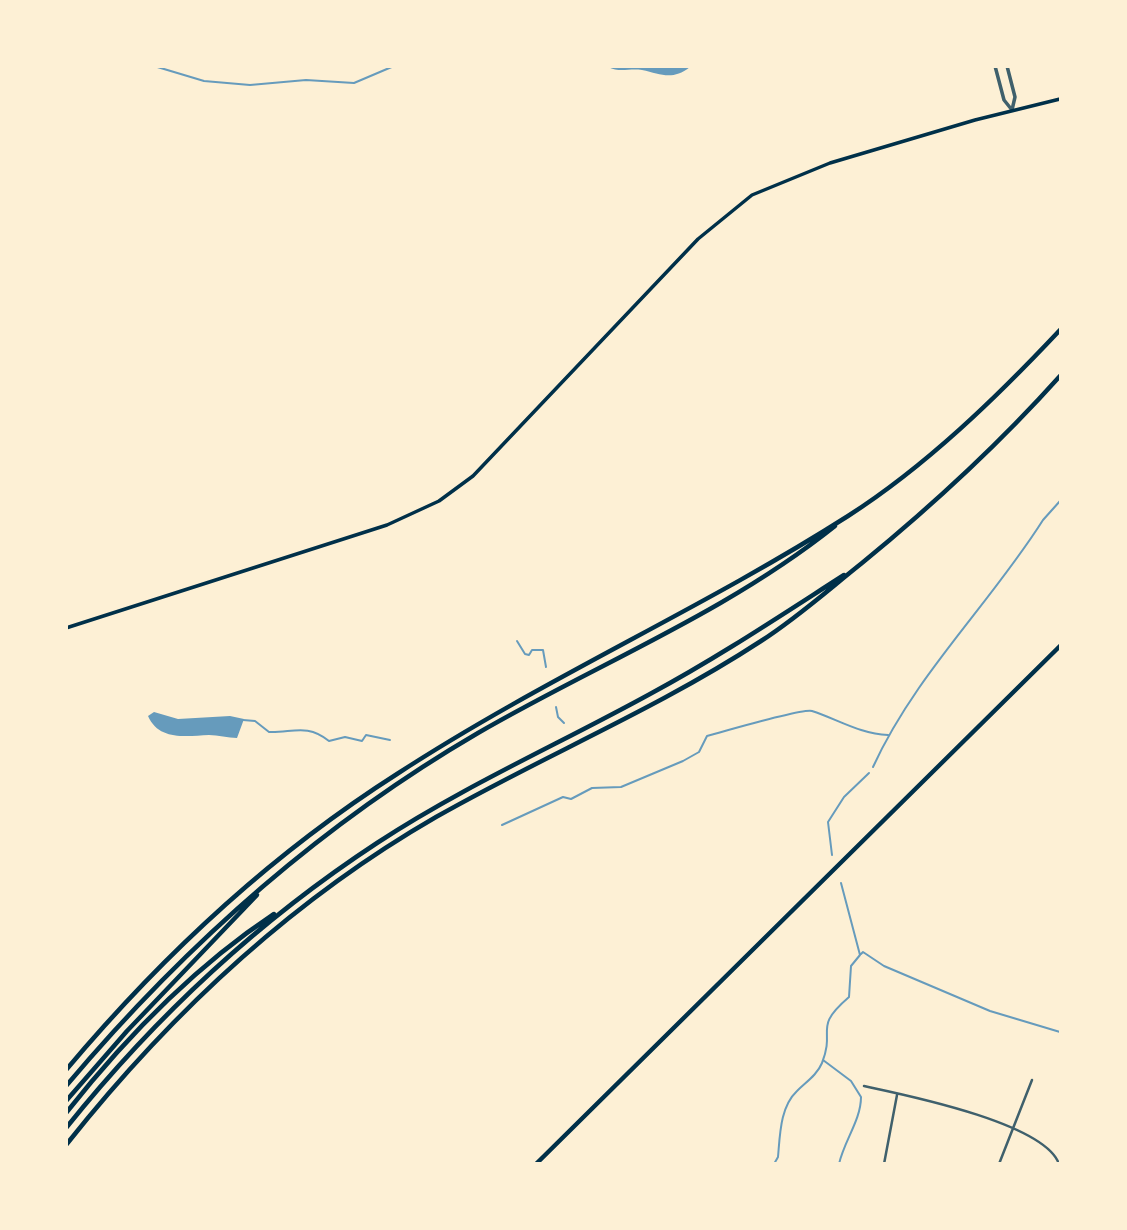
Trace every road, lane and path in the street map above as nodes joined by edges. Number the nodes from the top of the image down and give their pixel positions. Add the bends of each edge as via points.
1 (995, 66) edge
2 (1007, 66) edge
3 (1060, 99) edge
4 (1012, 110) junction
5 (1060, 330) edge
6 (1060, 376) edge
7 (850, 514) junction
8 (859, 565) junction
9 (66, 628) edge
10 (1060, 646) edge
11 (277, 874) junction
12 (301, 896) junction
13 (66, 1070) edge
14 (1032, 1080) dead end
15 (66, 1086) edge
16 (864, 1086) dead end
17 (897, 1094) junction
18 (66, 1101) edge
19 (66, 1112) edge
20 (66, 1128) edge
21 (1012, 1130) junction
22 (66, 1145) edge
23 (536, 1164) edge
24 (884, 1164) edge
25 (999, 1164) edge
26 (1059, 1164) edge

1 - 4 street via 1004,100
2 - 4 street via 1015,97
3 - 4 main road
4 - 9 main road via 810,170 741,202 698,239 488,461 439,501 387,525
5 - 7 main road via 960,427
6 - 8 main road via 954,485
7 - 11 main road via 788,562 735,595 427,764
7 - 13 main road via 704,603 503,709 371,791 217,915 112,1017
8 - 12 main road via 676,680 430,810
8 - 22 main road via 797,616 717,668 435,818 332,886 190,1006
10 - 23 main road
11 - 15 main road via 163,979
11 - 18 main road
12 - 19 main road via 192,977
12 - 20 main road via 183,999
14 - 21 street
16 - 17 street
17 - 21 street via 966,1111
17 - 24 street
21 - 25 street
21 - 26 street via 1051,1148

